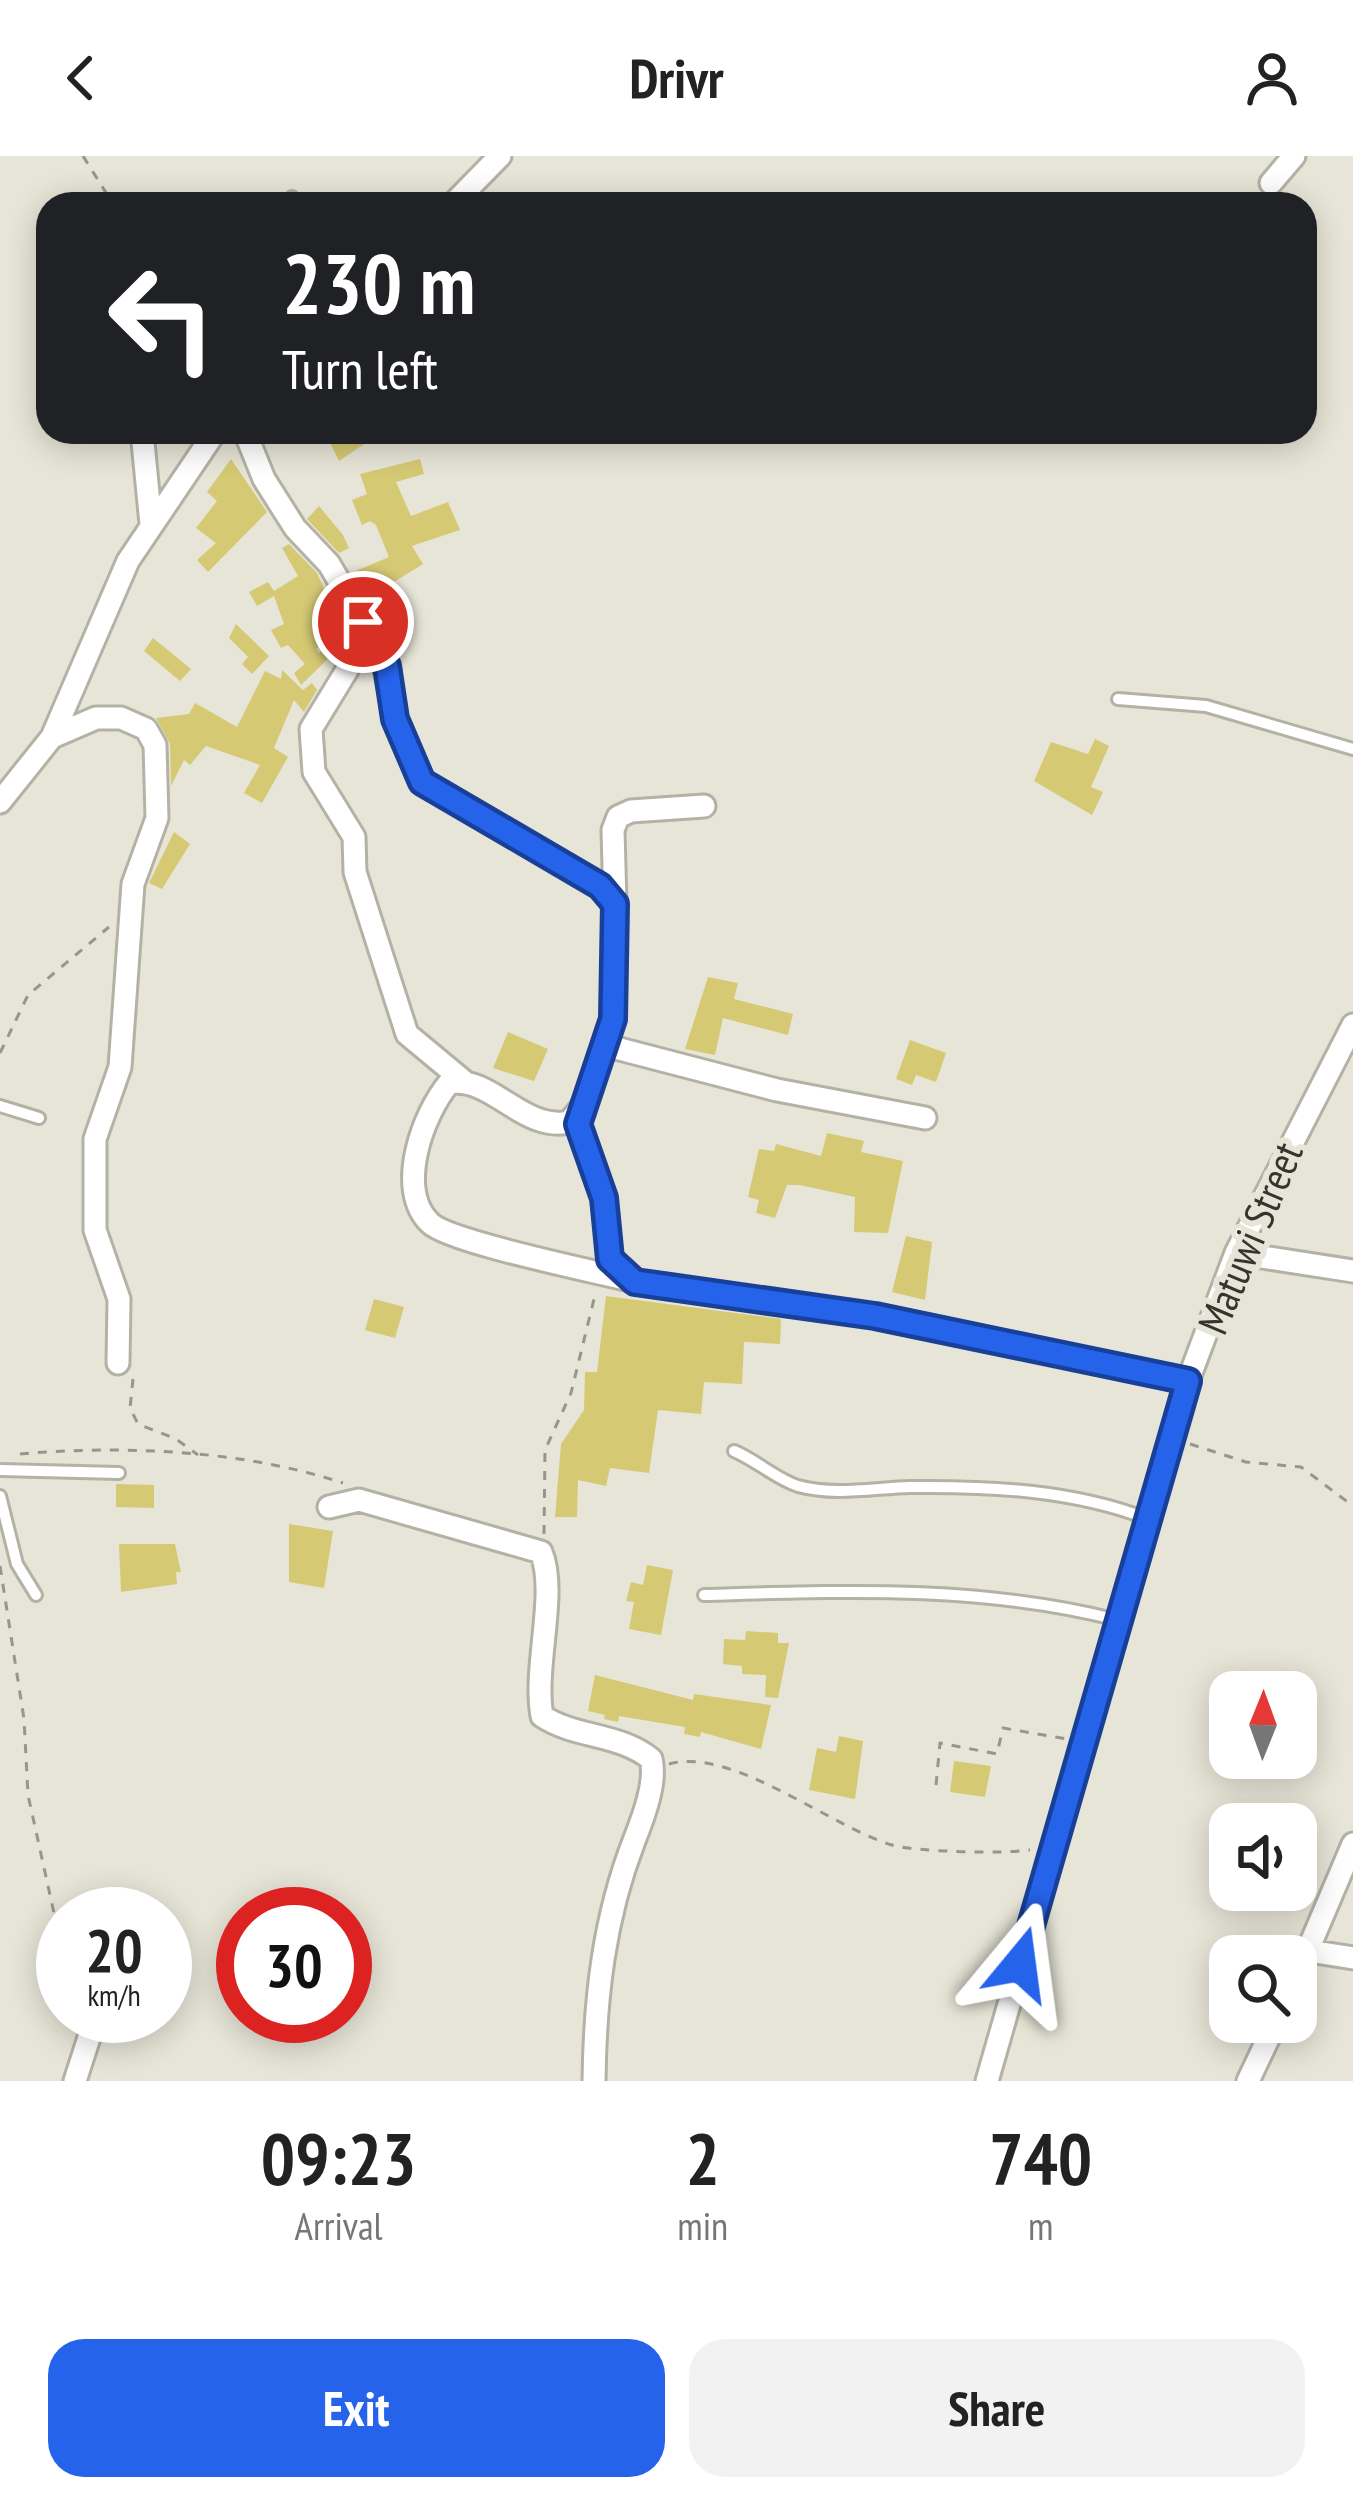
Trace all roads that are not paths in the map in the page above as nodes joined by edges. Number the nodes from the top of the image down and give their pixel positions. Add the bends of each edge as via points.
1 (500, 156) edge
2 (1294, 156) edge
3 (1271, 183) dead end
4 (465, 192) edge
5 (143, 444) edge
6 (207, 444) edge
7 (250, 444) edge
8 (151, 524) junction
9 (363, 622) junction
10 (1118, 699) dead end
11 (52, 737) junction
12 (1353, 749) edge
13 (0, 802) edge
14 (704, 806) dead end
15 (615, 904) junction
16 (1353, 1025) edge
17 (608, 1046) junction
18 (466, 1083) junction
19 (0, 1106) edge
20 (580, 1109) junction
21 (39, 1118) dead end
22 (925, 1118) dead end
23 (1236, 1253) junction
24 (1353, 1271) edge
25 (635, 1282) junction
26 (118, 1364) road end
27 (1188, 1381) junction
28 (734, 1450) dead end
29 (0, 1470) edge
30 (119, 1473) dead end
31 (0, 1496) edge
32 (329, 1507) dead end
33 (1151, 1520) junction
34 (36, 1595) dead end
35 (704, 1595) dead end
36 (1123, 1621) junction
37 (1353, 1844) edge
38 (1316, 1935) edge
39 (1317, 1952) edge
40 (1353, 1958) edge
41 (87, 2043) edge
42 (1266, 2043) edge
43 (75, 2081) edge
44 (594, 2081) edge
45 (987, 2081) edge
46 (1248, 2081) edge

1 - 4 street
2 - 3 street
5 - 8 street
6 - 8 street
7 - 9 street via 295,528
8 - 11 street via 108,602
9 - 15 street via 387,666 395,719 422,782 600,886
9 - 18 street via 347,670 310,730 314,772 354,837 358,883 407,1034
10 - 12 lane via 1206,706
11 - 13 street
11 - 26 street via 108,717 152,737 157,818 133,884 120,1067 95,1139 95,1230 119,1299
14 - 15 street via 618,817
15 - 17 street
16 - 23 street, Matuwi Street
17 - 20 street
17 - 22 street
18 - 20 street via 547,1124 569,1122
18 - 25 street via 444,1088 417,1149 425,1217 442,1231
19 - 21 lane
20 - 25 street via 610,1259
23 - 24 street
23 - 27 street, Matuwi Street
25 - 27 street via 875,1316
27 - 33 street, Matuwi Street
28 - 33 lane via 794,1485 827,1491 1036,1493 1111,1504
29 - 30 lane
31 - 34 lane via 16,1564
32 - 44 street via 371,1503 525,1544 544,1560 542,1716 561,1729 640,1750 653,1769 608,1928
33 - 36 street, Matuwi Street
35 - 36 lane via 942,1592 1023,1598
36 - 45 street, Matuwi Street
37 - 38 street
39 - 40 street
41 - 43 street
42 - 46 street

